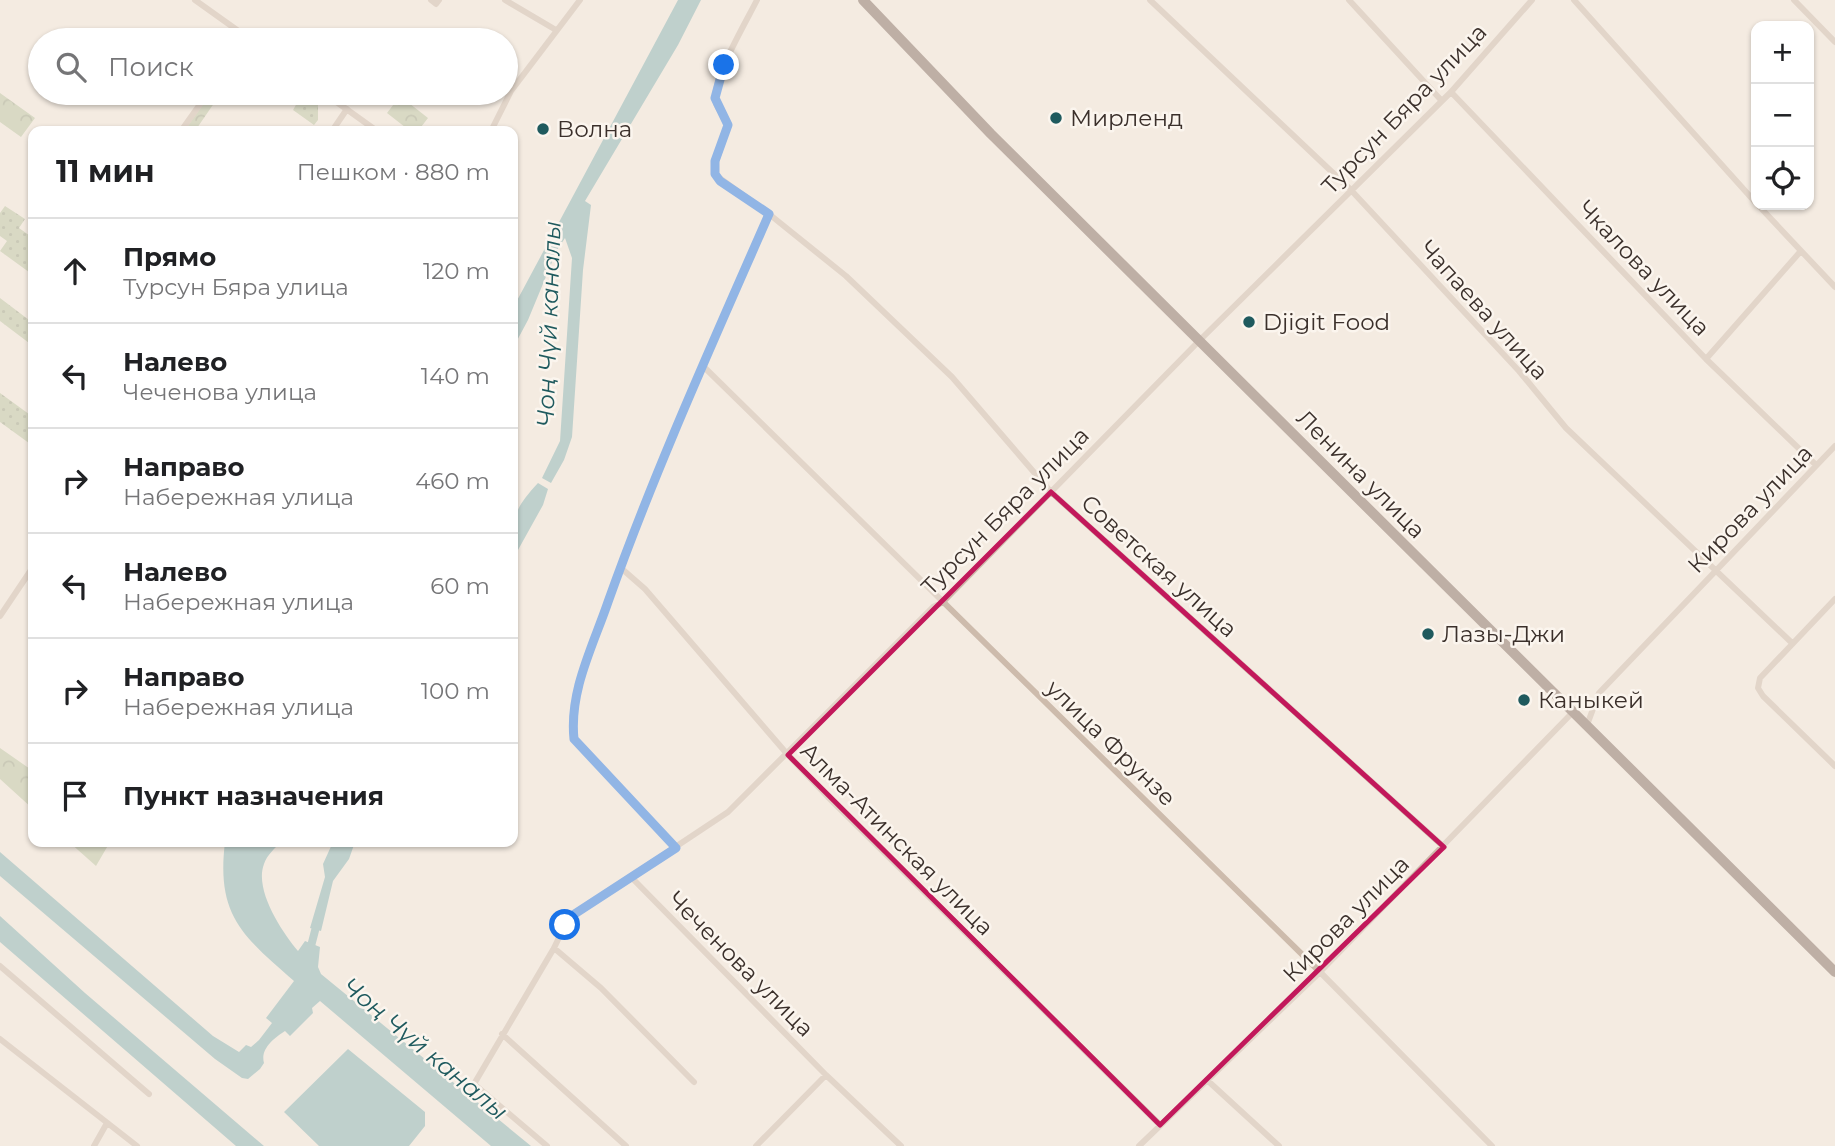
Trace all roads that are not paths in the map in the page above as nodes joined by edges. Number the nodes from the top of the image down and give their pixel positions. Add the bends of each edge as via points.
1 (195, 0) edge
2 (431, 0) edge
3 (439, 0) edge
4 (505, 0) edge
5 (580, 0) edge
6 (757, 0) edge
7 (863, 0) edge
8 (1150, 0) edge
9 (1349, 0) edge
10 (1532, 0) edge
11 (1574, 0) edge
12 (1794, 0) edge
13 (232, 28) edge
14 (556, 30) junction
15 (1835, 41) edge
16 (518, 82) edge
17 (1451, 92) junction
18 (1441, 100) junction
19 (199, 105) edge
20 (341, 105) edge
21 (504, 105) edge
22 (347, 109) junction
23 (185, 126) edge
24 (335, 126) edge
25 (370, 126) edge
26 (494, 126) edge
27 (1350, 189) junction
28 (1751, 197) edge
29 (1762, 210) edge
30 (769, 214) junction
31 (1800, 252) junction
32 (1835, 288) edge
33 (1199, 341) junction
34 (1706, 359) junction
35 (703, 366) junction
36 (1835, 446) edge
37 (1816, 465) junction
38 (1051, 492) junction
39 (621, 568) junction
40 (1714, 570) junction
41 (28, 574) edge
42 (1835, 599) edge
43 (943, 602) junction
44 (0, 616) edge
45 (1792, 643) junction
46 (1573, 712) junction
47 (1587, 725) junction
48 (788, 755) junction
49 (1835, 766) edge
50 (1444, 847) junction
51 (676, 848) junction
52 (631, 877) junction
53 (554, 948) junction
54 (0, 966) edge
55 (1320, 972) junction
56 (1835, 972) edge
57 (502, 1034) junction
58 (0, 1039) edge
59 (827, 1075) junction
60 (1207, 1080) junction
61 (694, 1082) dead end
62 (149, 1094) dead end
63 (107, 1123) junction
64 (1160, 1125) junction
65 (94, 1146) edge
66 (137, 1146) edge
67 (547, 1146) edge
68 (625, 1146) edge
69 (756, 1146) edge
70 (901, 1146) edge
71 (1139, 1146) edge
72 (1279, 1146) edge
73 (1492, 1146) edge

1 - 13 street
2 - 3 street via 436,4
4 - 14 street
5 - 14 street
6 - 30 street, Советская улица via 724,65 715,98 728,125 715,174
7 - 33 main road, Ленина улица via 990,134
8 - 27 street, Чапаева улица
9 - 18 street
10 - 17 street, Турсун Бяра улица
11 - 28 street
12 - 15 street
14 - 16 street
17 - 18 street, Турсун Бяра улица
17 - 34 street, Чкалова улица
18 - 27 street, Турсун Бяра улица
19 - 23 street
20 - 22 street
21 - 26 street
22 - 24 street
22 - 25 street
27 - 33 street, Турсун Бяра улица
27 - 40 street, Чапаева улица via 1566,428
29 - 31 street
30 - 35 street
30 - 38 street, Советская улица via 846,276 952,377
31 - 32 street
31 - 34 street
33 - 38 street, Турсун Бяра улица
33 - 46 main road, Ленина улица
34 - 37 street, Чкалова улица
35 - 39 street
35 - 43 street, улица Фрунзе
36 - 37 street, Кирова улица
37 - 40 street, Кирова улица
38 - 43 street, Турсун Бяра улица
38 - 50 street, Советская улица
39 - 48 street, Алма-Атинская улица via 645,589
39 - 51 street via 575,695 574,739
40 - 45 street, Чапаева улица
40 - 47 street, Кирова улица via 1599,693
41 - 44 street
42 - 45 street
43 - 48 street, Турсун Бяра улица
43 - 55 street, улица Фрунзе
45 - 49 street via 1760,678 1758,688
46 - 47 main road, Ленина улица
46 - 50 street, Кирова улица
47 - 56 main road, Ленина улица
48 - 51 street, Турсун Бяра улица via 728,812
48 - 64 street, Алма-Атинская улица
50 - 55 street, Кирова улица
51 - 52 street, Турсун Бяра улица
52 - 53 street, Турсун Бяра улица via 573,915
52 - 59 street, Чеченова улица
53 - 57 street, Турсун Бяра улица
53 - 61 street via 601,988
54 - 62 street
55 - 60 street, Кирова улица
55 - 73 street, улица Фрунзе
57 - 67 street, Турсун Бяра улица via 474,1084
57 - 68 street
58 - 63 street
59 - 69 street
59 - 70 street, Чеченова улица
60 - 64 street, Кирова улица
60 - 72 street
63 - 65 street
63 - 66 street
64 - 71 street, Кирова улица

